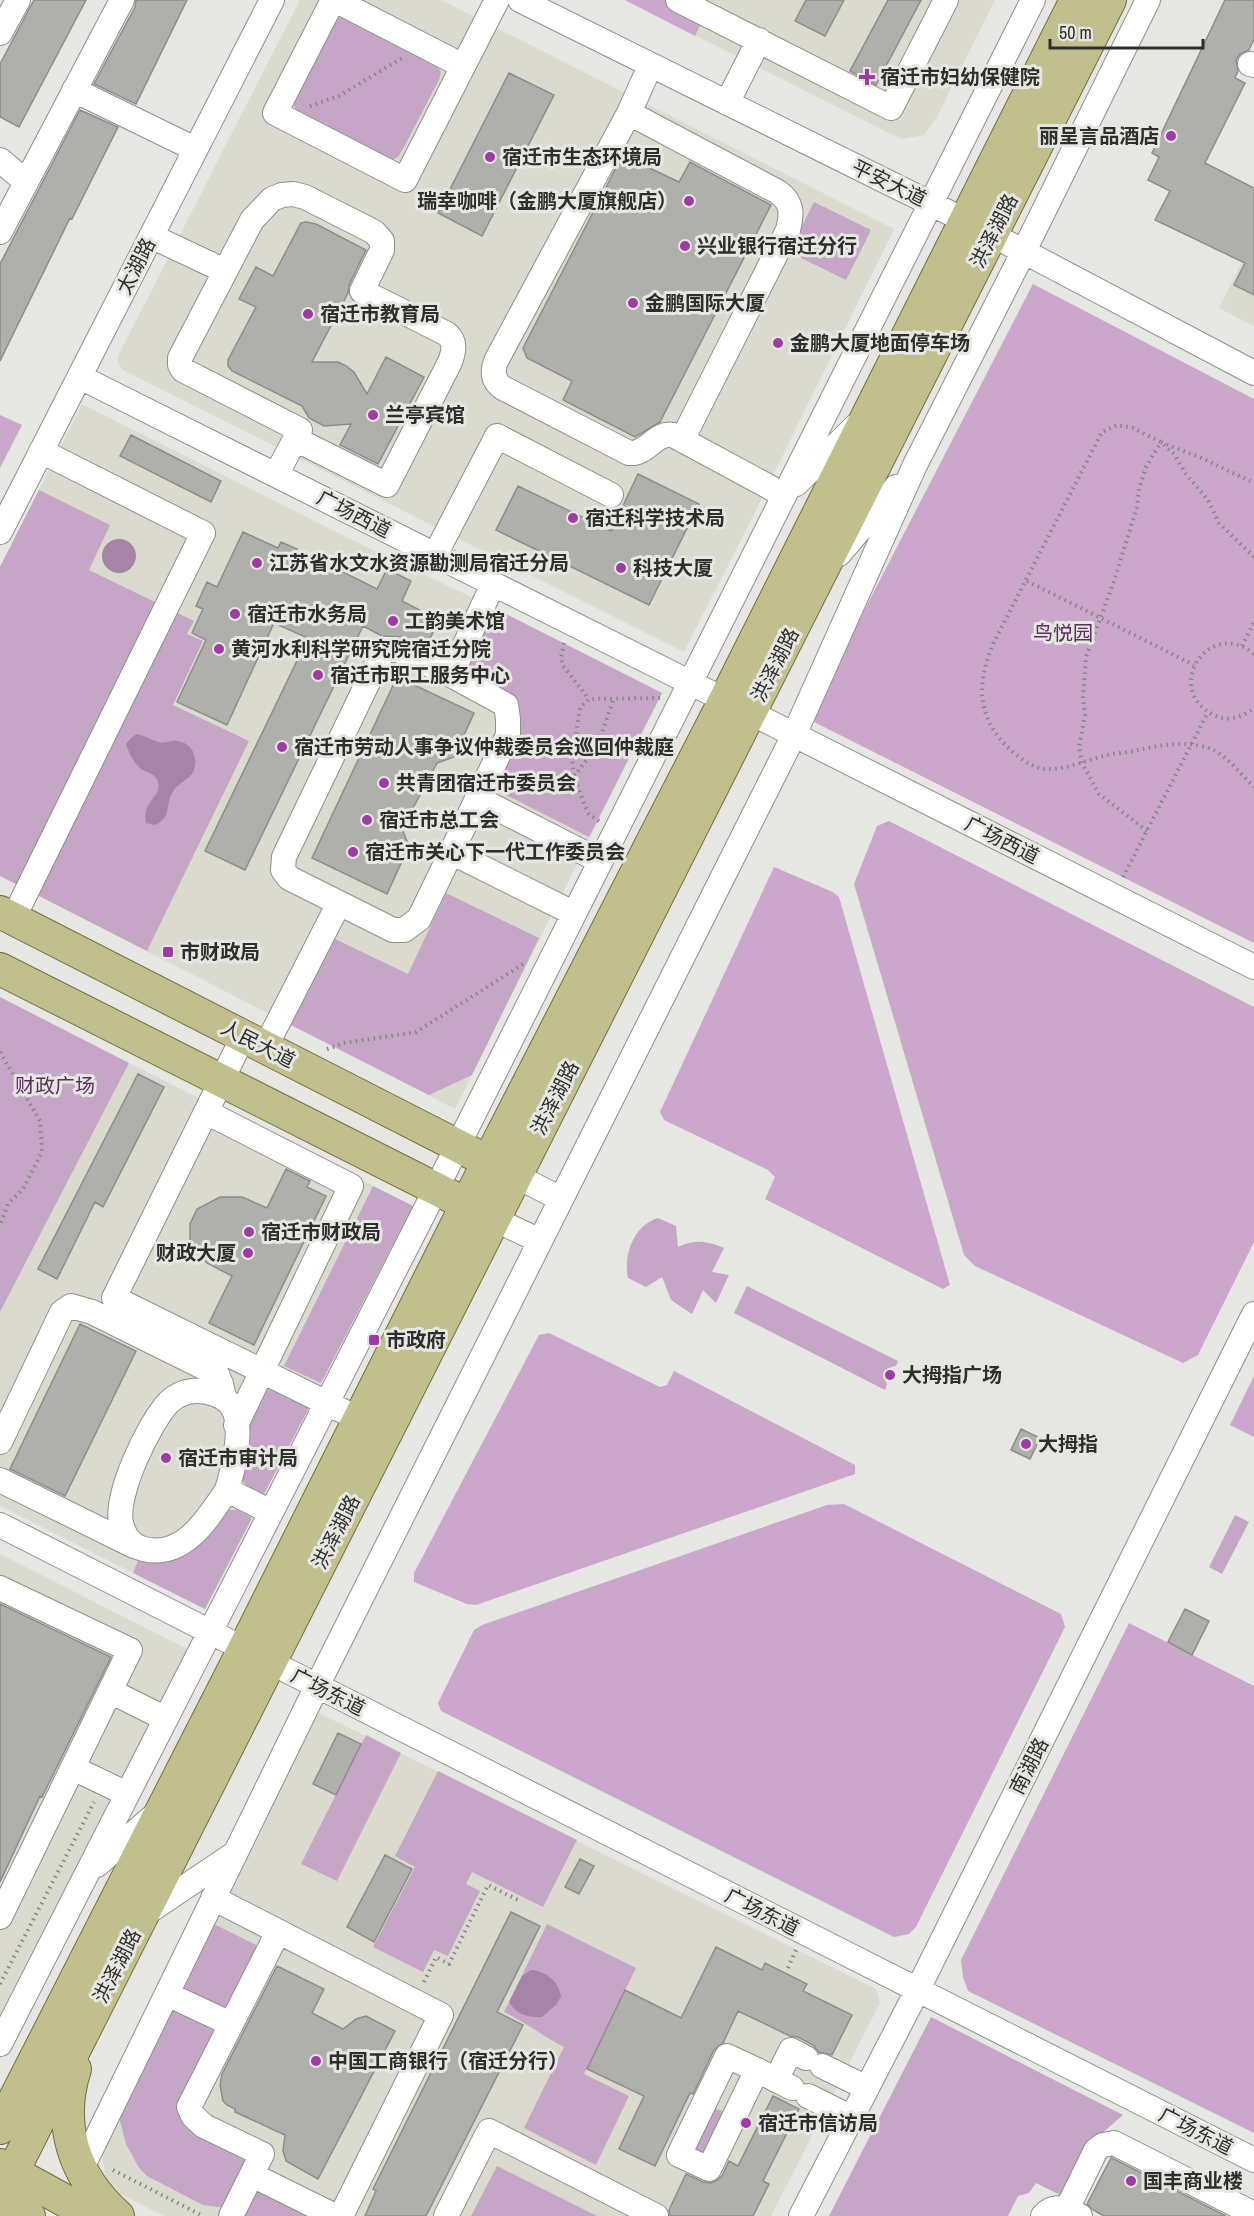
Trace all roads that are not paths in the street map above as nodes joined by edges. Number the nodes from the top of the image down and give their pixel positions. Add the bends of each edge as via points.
1 (18, 0) edge
2 (122, 0) edge
3 (272, 0) edge
4 (334, 0) edge
5 (497, 0) edge
6 (520, 0) edge
7 (678, 0) edge
8 (946, 0) edge
9 (1033, 0) edge
10 (1076, 0) edge
11 (1110, 0) edge
12 (1148, 0) edge
13 (0, 33) edge
14 (759, 40) junction
15 (463, 66) junction
16 (650, 66) junction
17 (74, 90) junction
18 (727, 103) junction
19 (628, 113) junction
20 (195, 150) junction
21 (0, 160) edge
22 (26, 182) junction
23 (930, 203) junction
24 (979, 228) junction
25 (0, 232) edge
26 (151, 236) junction
27 (1024, 251) junction
28 (225, 272) junction
29 (1254, 373) edge
30 (80, 377) junction
31 (870, 413) junction
32 (295, 439) junction
33 (682, 440) junction
34 (42, 451) junction
35 (915, 465) junction
36 (276, 475) junction
37 (611, 495) dead end
38 (783, 496) junction
39 (0, 532) edge
40 (435, 555) junction
41 (818, 579) junction
42 (493, 584) junction
43 (451, 675) junction
44 (686, 691) junction
45 (738, 707) junction
46 (794, 735) junction
47 (477, 798) junction
48 (451, 852) junction
49 (600, 861) junction
50 (339, 903) junction
51 (573, 913) junction
52 (6, 916) edge
53 (1254, 967) edge
54 (0, 969) edge
55 (254, 1042) junction
56 (221, 1081) junction
57 (206, 1112) junction
58 (457, 1146) junction
59 (488, 1162) junction
60 (516, 1176) junction
61 (436, 1189) junction
62 (561, 1199) junction
63 (466, 1204) junction
64 (494, 1218) junction
65 (540, 1241) junction
66 (1254, 1314) edge
67 (261, 1371) junction
68 (224, 1398) junction
69 (326, 1404) junction
70 (359, 1419) junction
71 (236, 1425) junction
72 (0, 1442) edge
73 (0, 1480) edge
74 (227, 1490) junction
75 (271, 1512) junction
76 (0, 1525) edge
77 (134, 1546) junction
78 (0, 1588) edge
79 (210, 1632) junction
80 (257, 1656) junction
81 (317, 1686) junction
82 (110, 1691) junction
83 (166, 1719) junction
84 (73, 1768) junction
85 (127, 1794) junction
86 (163, 1808) junction
87 (235, 1853) junction
88 (87, 1874) junction
89 (213, 1898) junction
90 (0, 1917) edge
91 (142, 1917) junction
92 (278, 1932) junction
93 (917, 1991) junction
94 (167, 1994) junction
95 (64, 2002) junction
96 (92, 2017) junction
97 (231, 2024) junction
98 (0, 2044) edge
99 (0, 2087) edge
100 (867, 2088) junction
101 (852, 2118) junction
102 (0, 2128) edge
103 (1254, 2160) edge
104 (80, 2172) junction
105 (252, 2175) junction
106 (4, 2178) edge
107 (0, 2202) edge
108 (1073, 2213) edge
109 (1254, 2214) edge
110 (29, 2216) edge
111 (93, 2216) edge
112 (118, 2216) edge
113 (231, 2216) edge
114 (335, 2216) edge
115 (341, 2216) edge
116 (446, 2216) edge
117 (656, 2216) edge
118 (801, 2216) edge
119 (1043, 2216) edge

1 - 13 street
2 - 17 street
3 - 20 street, 太湖路
4 - 15 street
4 - 15 street via 275,113 405,180
5 - 15 street
6 - 16 street, 平安大道
7 - 14 street
8 - 14 street via 891,108
9 - 23 street
10 - 24 main road, 洪泽湖路
11 - 24 main road, 洪泽湖路
12 - 27 street
14 - 18 street
16 - 18 street, 平安大道
16 - 19 street
17 - 20 street
17 - 22 street
18 - 23 street, 平安大道
19 - 33 street via 778,192 791,207 788,231
19 - 33 street via 493,373 503,388 629,453 639,452 667,434
20 - 26 street, 太湖路
21 - 22 street
22 - 25 street
23 - 24 street, 平安大道
23 - 38 street
24 - 27 street, 平安大道
24 - 31 main road, 洪泽湖路
24 - 41 main road, 洪泽湖路
26 - 28 street
26 - 30 street, 太湖路
27 - 29 street, 平安大道
27 - 35 street
28 - 32 street via 180,358 180,365 300,430
28 - 32 street via 260,210 282,195 305,196 367,227 382,241 382,250 362,291 451,338 454,349 450,362 387,485
30 - 34 street, 太湖路
30 - 36 street, 广场西道
31 - 38 street
31 - 45 main road, 洪泽湖路
32 - 36 street
33 - 38 street
34 - 39 street, 太湖路
34 - 52 street via 203,532
35 - 41 street
35 - 46 street
36 - 40 street, 广场西道
37 - 40 street via 497,436
38 - 44 street
40 - 42 street, 广场西道
41 - 45 main road, 洪泽湖路
42 - 43 street
42 - 44 street, 广场西道 via 569,622
43 - 47 street via 506,705 508,735
43 - 50 street via 398,650 386,649 381,655 284,857 283,870 289,878
44 - 45 street, 广场西道
44 - 49 street
45 - 46 street, 广场西道
45 - 59 main road, 洪泽湖路
45 - 60 main road, 洪泽湖路
46 - 53 street, 广场西道
46 - 62 street
47 - 48 street
47 - 49 street
48 - 50 street via 419,919 404,930 393,930
48 - 51 street
49 - 51 street
50 - 55 street
51 - 58 street
52 - 55 main road, 人民大道
54 - 56 main road
55 - 56 street
55 - 58 main road, 人民大道
56 - 57 street
56 - 61 main road
57 - 67 street via 351,1186
57 - 67 street via 114,1298
58 - 59 main road, 人民大道
58 - 61 street
59 - 60 main road, 人民大道
59 - 63 main road, 洪泽湖路
60 - 62 street
60 - 64 main road, 洪泽湖路
61 - 63 main road
61 - 69 street
62 - 65 street
63 - 64 main road
63 - 70 main road, 洪泽湖路
64 - 65 street
64 - 80 main road, 洪泽湖路
65 - 81 street
66 - 93 street, 南湖路
67 - 69 street
67 - 71 street
68 - 71 street via 234,1410
68 - 72 street via 216,1374 92,1312 70,1306 62,1312
68 - 77 street via 192,1390 171,1401 154,1421 124,1491 121,1523
69 - 70 street
69 - 75 street
70 - 80 main road, 洪泽湖路
71 - 74 street via 236,1455
73 - 77 street
74 - 75 street
74 - 77 street via 207,1520 177,1547 146,1550
75 - 79 street
76 - 79 street, 广场东道
78 - 82 street via 130,1650
79 - 80 street, 广场东道
79 - 83 street
80 - 81 street, 广场东道
80 - 86 main road, 洪泽湖路
80 - 91 main road, 洪泽湖路
81 - 87 street
81 - 93 street, 广场东道
82 - 83 street
82 - 84 street
83 - 85 street
84 - 85 street
84 - 90 street
85 - 88 street
86 - 88 street
86 - 95 main road, 洪泽湖路
87 - 89 street
87 - 91 street
88 - 98 street
89 - 92 street
89 - 94 street
91 - 96 main road, 洪泽湖路
92 - 97 street
92 - 115 street via 441,2015
93 - 100 street, 南湖路
93 - 103 street, 广场东道
94 - 97 street
94 - 104 street
95 - 99 main road via 30,2054
95 - 102 main road, 洪泽湖路
96 - 104 main road via 69,2088 72,2149
96 - 106 main road, 洪泽湖路
97 - 105 street via 189,2107 204,2126 262,2154
100 - 101 street, 南湖路
100 - 101 street via 791,2050 783,2083
101 - 118 street, 南湖路
104 - 112 main road via 100,2200
105 - 113 street
105 - 114 street
106 - 111 main road
107 - 110 main road
108 - 109 street via 1096,2150 1114,2143
108 - 119 street via 1057,2208 1049,2209
116 - 117 street via 489,2131

